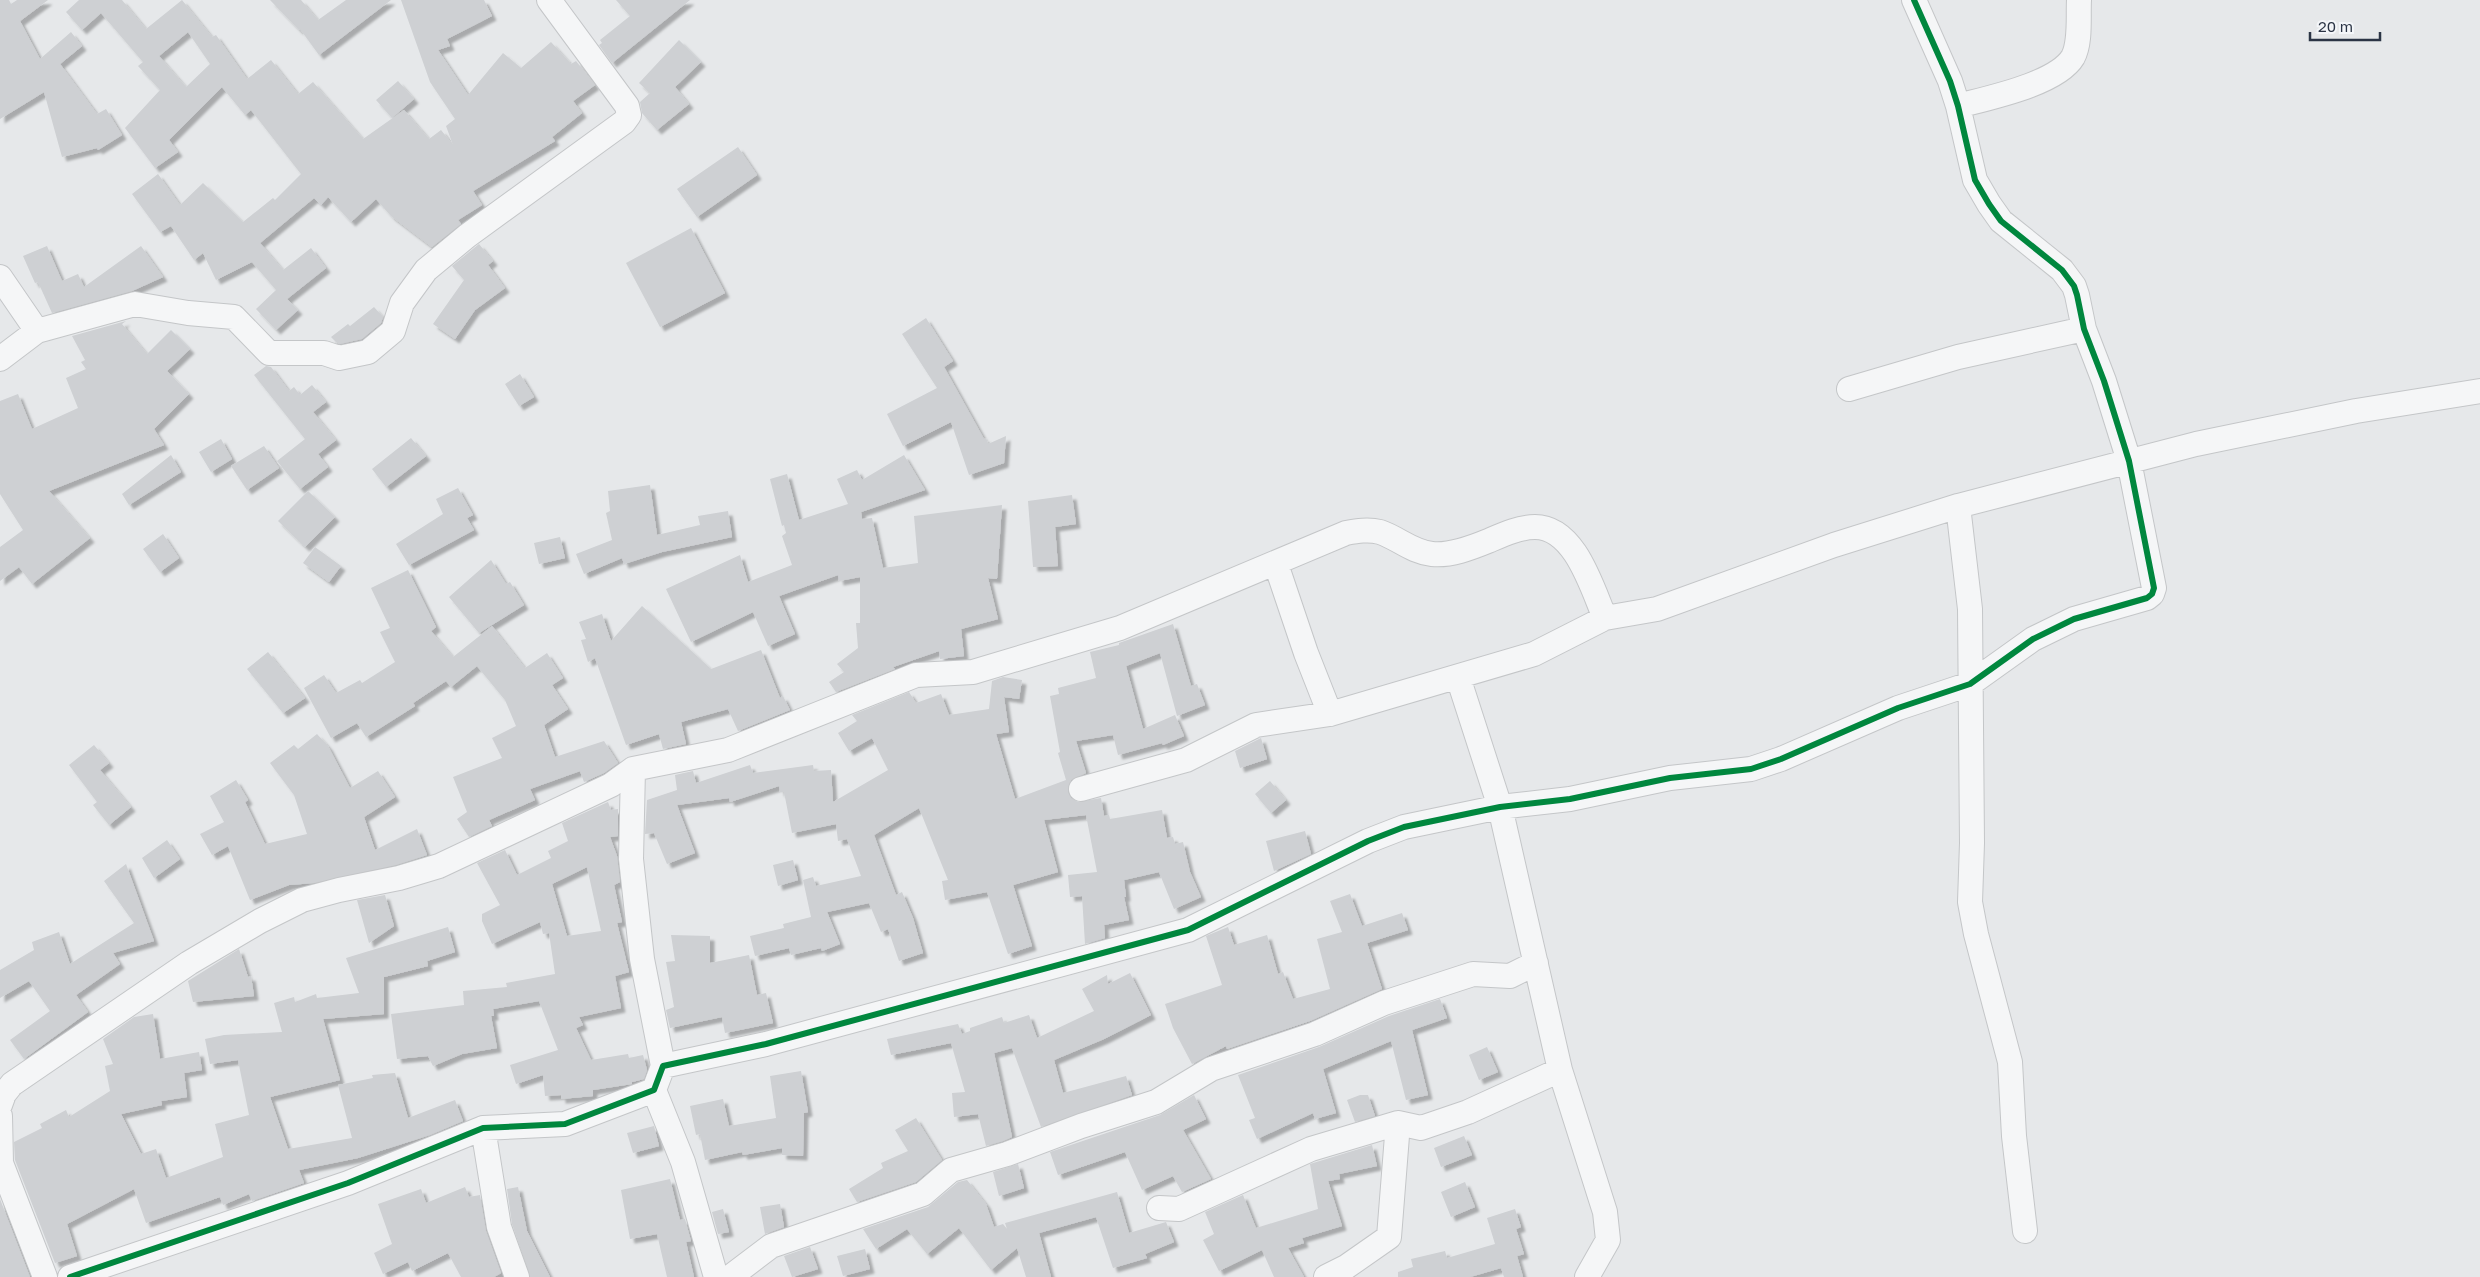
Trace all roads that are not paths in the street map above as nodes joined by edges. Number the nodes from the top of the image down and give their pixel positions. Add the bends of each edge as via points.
1 (549, 0) edge
2 (1914, 0) edge
3 (2080, 0) edge
4 (1958, 106) junction
5 (0, 277) edge
6 (2084, 328) junction
7 (37, 331) junction
8 (0, 359) edge
9 (1849, 389) dead end
10 (2480, 391) edge
11 (2129, 461) junction
12 (1958, 506) junction
13 (1276, 564) junction
14 (1605, 618) junction
15 (1458, 677) junction
16 (1970, 684) junction
17 (1330, 714) junction
18 (633, 769) junction
19 (1081, 789) dead end
20 (1500, 807) junction
21 (1536, 963) junction
22 (663, 1066) junction
23 (1560, 1070) junction
24 (654, 1090) junction
25 (0, 1105) edge
26 (0, 1116) edge
27 (1398, 1123) junction
28 (483, 1128) junction
29 (1159, 1208) dead end
30 (2025, 1231) dead end
31 (1335, 1275) edge
32 (45, 1277) edge
33 (70, 1277) edge
34 (517, 1277) edge
35 (716, 1277) edge
36 (730, 1277) edge
37 (1588, 1277) edge

1 - 7 street via 627,106 629,115 624,122 467,236 426,270 402,303 393,331 368,352 339,358 324,353 269,353 234,317 135,304
2 - 4 street
3 - 4 street via 2074,56 2067,65 2026,87
4 - 6 street via 1975,180 2002,221 2045,254 2074,286
5 - 7 street
6 - 9 street via 1958,356
6 - 11 street
7 - 8 street
10 - 11 street via 2356,411
11 - 12 street
11 - 16 street via 2154,588 2152,594 2148,598 2074,619 2033,639
12 - 14 street via 1834,545 1657,609
12 - 16 street via 1970,609
13 - 14 street via 1346,533 1364,530 1380,532 1413,549 1445,554 1536,526 1555,532 1569,543 1582,564
13 - 17 street
13 - 18 street via 1120,628 973,672 916,675 728,750
14 - 15 street via 1534,654
15 - 17 street
15 - 20 street
16 - 20 street via 1898,708 1751,769 1670,778 1570,799
16 - 30 street via 1970,902 2010,1062 2014,1136
17 - 19 street via 1256,725 1186,760
18 - 22 street via 631,859 642,959
18 - 25 street via 612,785 439,866 302,900 260,921 189,963 12,1084
20 - 21 street
20 - 22 street via 1404,826 1188,930 766,1044
21 - 23 street
21 - 36 street via 1510,976 1473,974 1384,1003 1314,1034 1211,1070 1156,1102 951,1170 923,1194 771,1246
22 - 24 street
23 - 27 street via 1468,1112 1421,1128
23 - 37 street via 1605,1212 1608,1240
24 - 28 street via 565,1124
24 - 35 street via 683,1162
26 - 32 street via 1,1163
27 - 29 street via 1311,1149 1179,1209
27 - 31 street via 1389,1238
28 - 33 street via 348,1184
28 - 34 street via 499,1227

